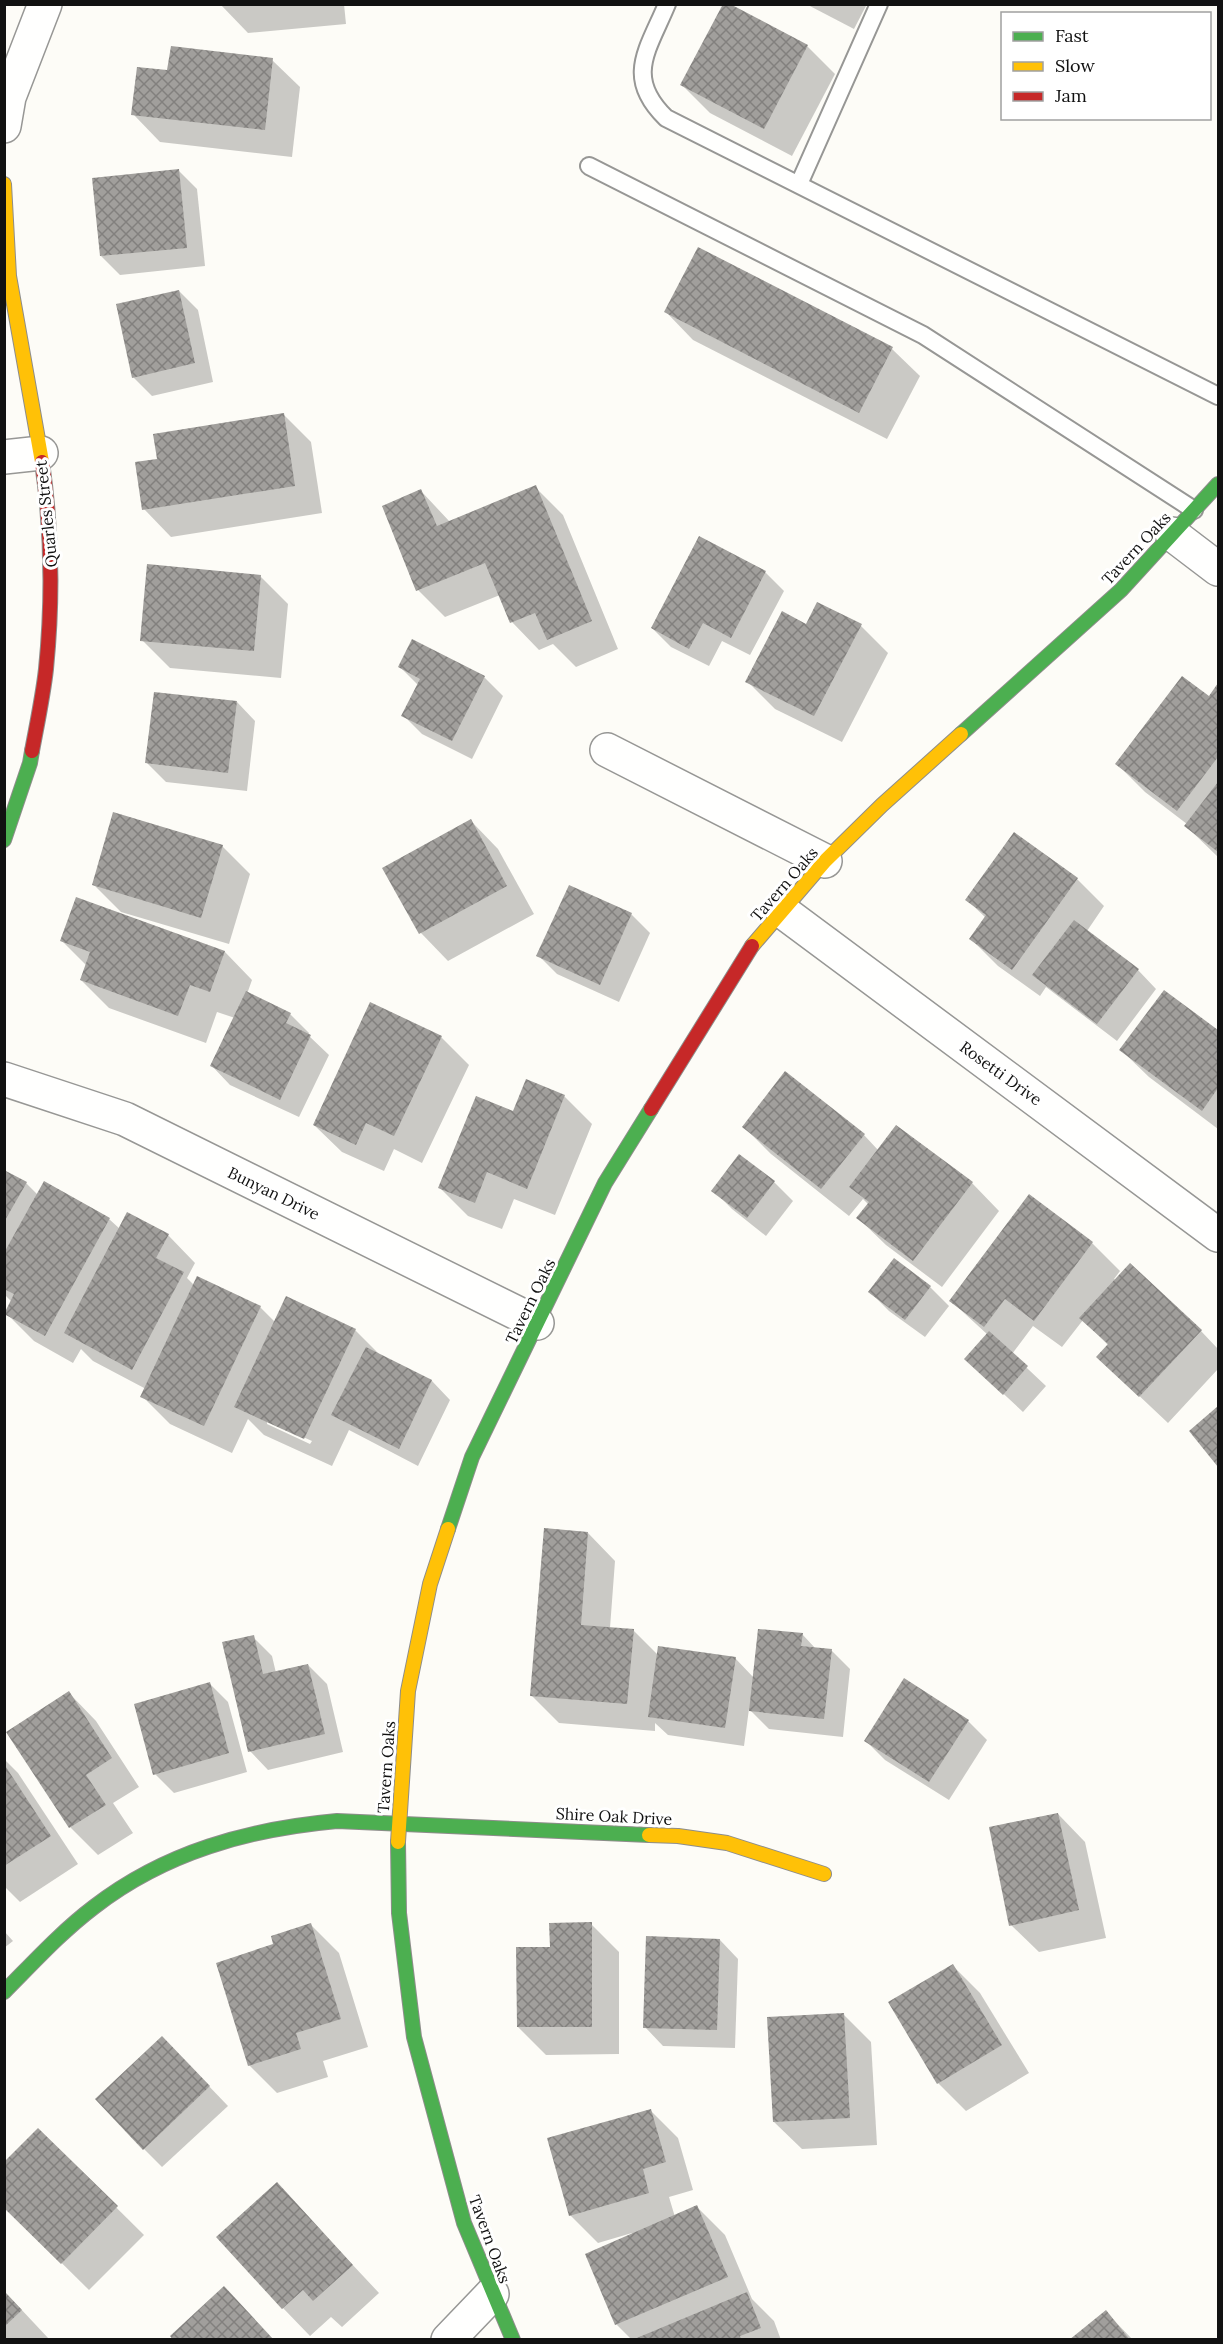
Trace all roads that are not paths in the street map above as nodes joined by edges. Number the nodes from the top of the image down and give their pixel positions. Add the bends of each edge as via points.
1 (45, 4) edge
2 (667, 4) edge
3 (879, 4) edge
4 (4, 126) edge
5 (589, 166) dead end
6 (4, 184) edge
7 (799, 184) junction
8 (1218, 396) edge
9 (40, 453) junction
10 (4, 457) edge
11 (1218, 484) edge
12 (1194, 510) junction
13 (1172, 534) junction
14 (1218, 569) edge
15 (607, 750) dead end
16 (4, 840) edge
17 (825, 861) junction
18 (782, 911) junction
19 (4, 1079) edge
20 (1218, 1235) edge
21 (537, 1323) junction
22 (398, 1823) junction
23 (824, 1874) dead end
24 (4, 1992) edge
25 (492, 2294) junction
26 (448, 2340) edge
27 (513, 2340) edge

1 - 4 street via 9,98
2 - 7 lane via 643,62 642,83 652,104 666,118
3 - 7 lane
5 - 12 lane via 923,334
6 - 9 street, Quarles Street via 9,276
7 - 8 lane
9 - 10 street
9 - 16 street, Quarles Street via 49,510 52,575 46,670 30,763
11 - 12 street, Tavern Oaks
12 - 13 street, Tavern Oaks
13 - 14 street
13 - 17 street, Tavern Oaks via 1122,590
15 - 17 street
17 - 18 street, Tavern Oaks
18 - 20 street, Rosetti Drive
18 - 21 street, Tavern Oaks via 753,944 605,1183
19 - 21 street, Bunyan Drive via 125,1119
21 - 22 street, Tavern Oaks via 472,1457 430,1584 408,1691
22 - 23 street, Shire Oak Drive via 678,1836 727,1843
22 - 24 street, Shire Oak Drive via 337,1821 291,1825 246,1834 163,1864 93,1906
22 - 25 street, Tavern Oaks via 399,1913 414,2037 464,2223
25 - 26 street
25 - 27 street, Tavern Oaks

